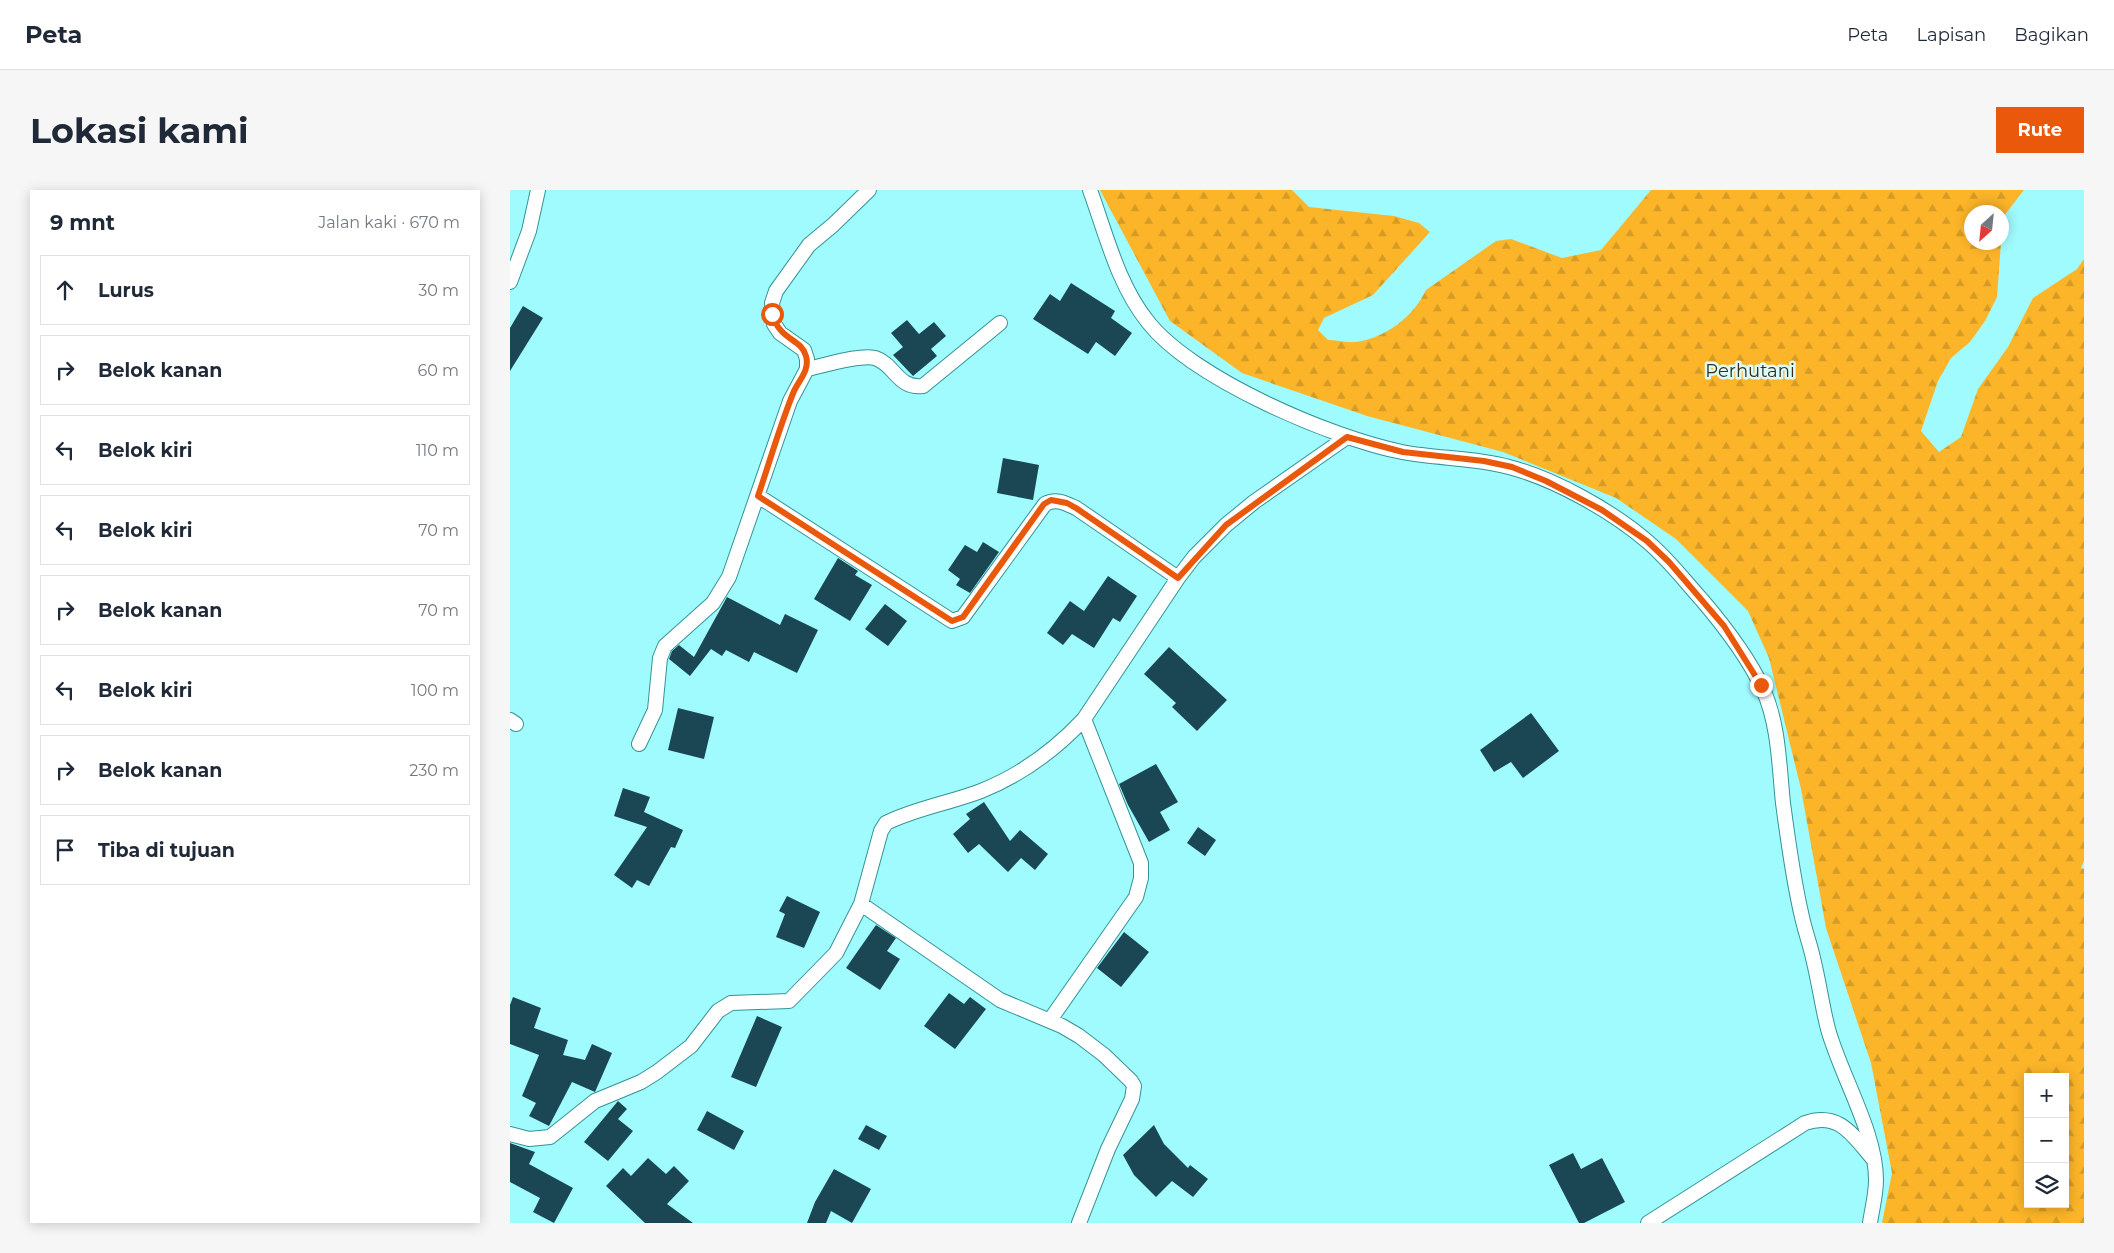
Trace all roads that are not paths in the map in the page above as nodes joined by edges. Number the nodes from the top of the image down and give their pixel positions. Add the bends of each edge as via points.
1 (538, 190) edge
2 (869, 190) edge
3 (1090, 190) edge
4 (510, 282) edge
5 (1000, 323) dead end
6 (807, 369) junction
7 (1347, 437) junction
8 (758, 496) junction
9 (1178, 578) junction
10 (1084, 718) junction
11 (638, 744) dead end
12 (861, 904) junction
13 (1050, 1020) junction
14 (510, 1134) edge
15 (1874, 1160) junction
16 (1080, 1223) edge
17 (1648, 1223) edge
18 (1870, 1223) edge

1 - 4 street via 529,231
2 - 6 street via 834,226 809,245 774,297 774,324 780,333 804,350
3 - 7 street via 1129,294 1148,323 1174,349 1251,395
5 - 6 street via 923,386 908,386 883,363 870,358
6 - 8 street via 790,401
7 - 9 street via 1226,525
7 - 15 street via 1403,452 1512,467 1571,493 1647,541 1724,626 1770,705 1789,854 1803,920 1828,1029
8 - 9 street via 952,621 963,617 1044,504 1051,500 1076,508
8 - 11 street via 736,563 722,591 665,646 660,658 655,710
9 - 10 street
10 - 12 street via 1043,757 1013,776 981,791 886,823
10 - 13 street via 1141,863 1141,878 1136,897
12 - 13 street via 1000,1000
12 - 14 street via 836,954 789,1001 723,1006 691,1046 657,1072 595,1101 550,1137 529,1139
13 - 16 street via 1104,1055 1134,1086 1132,1099 1108,1148
15 - 17 street via 1840,1124 1816,1119
15 - 18 street via 1876,1180

